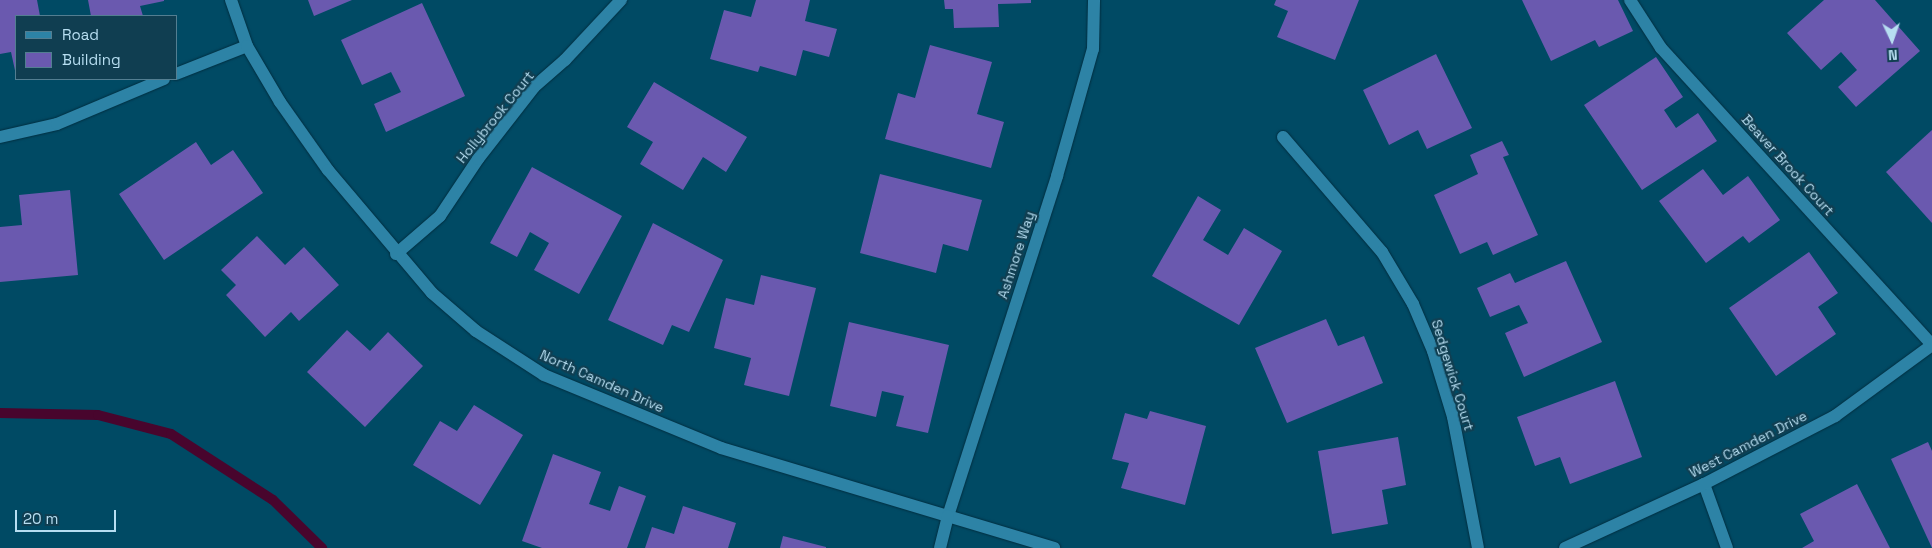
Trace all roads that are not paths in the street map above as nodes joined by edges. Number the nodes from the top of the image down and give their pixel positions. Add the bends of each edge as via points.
1 (231, 0) edge
2 (621, 0) edge
3 (1094, 0) edge
4 (1630, 0) edge
5 (247, 46) junction
6 (178, 73) edge
7 (162, 80) edge
8 (0, 137) edge
9 (1282, 137) dead end
10 (396, 254) junction
11 (1932, 345) edge
12 (1704, 484) junction
13 (948, 516) junction
14 (940, 548) edge
15 (1054, 548) edge
16 (1478, 548) edge
17 (1565, 548) edge
18 (1727, 548) edge

1 - 5 street, North Camden Drive
2 - 10 street, Hollybrook Court via 565,60 534,87 440,216
3 - 13 street, Ashmore Way via 1093,49 1058,176
4 - 11 street, Beaver Brook Court via 1661,48
5 - 6 street
5 - 10 street, North Camden Drive via 280,102 323,163
7 - 8 street via 57,124
9 - 16 street, Sedgewick Court via 1382,252 1414,304 1433,350 1453,417
10 - 13 street, North Camden Drive via 432,293 476,331 544,375 721,448
11 - 12 street, West Camden Drive via 1835,416
12 - 17 street, West Camden Drive
12 - 18 street
13 - 14 street, Ashmore Way
13 - 15 street

